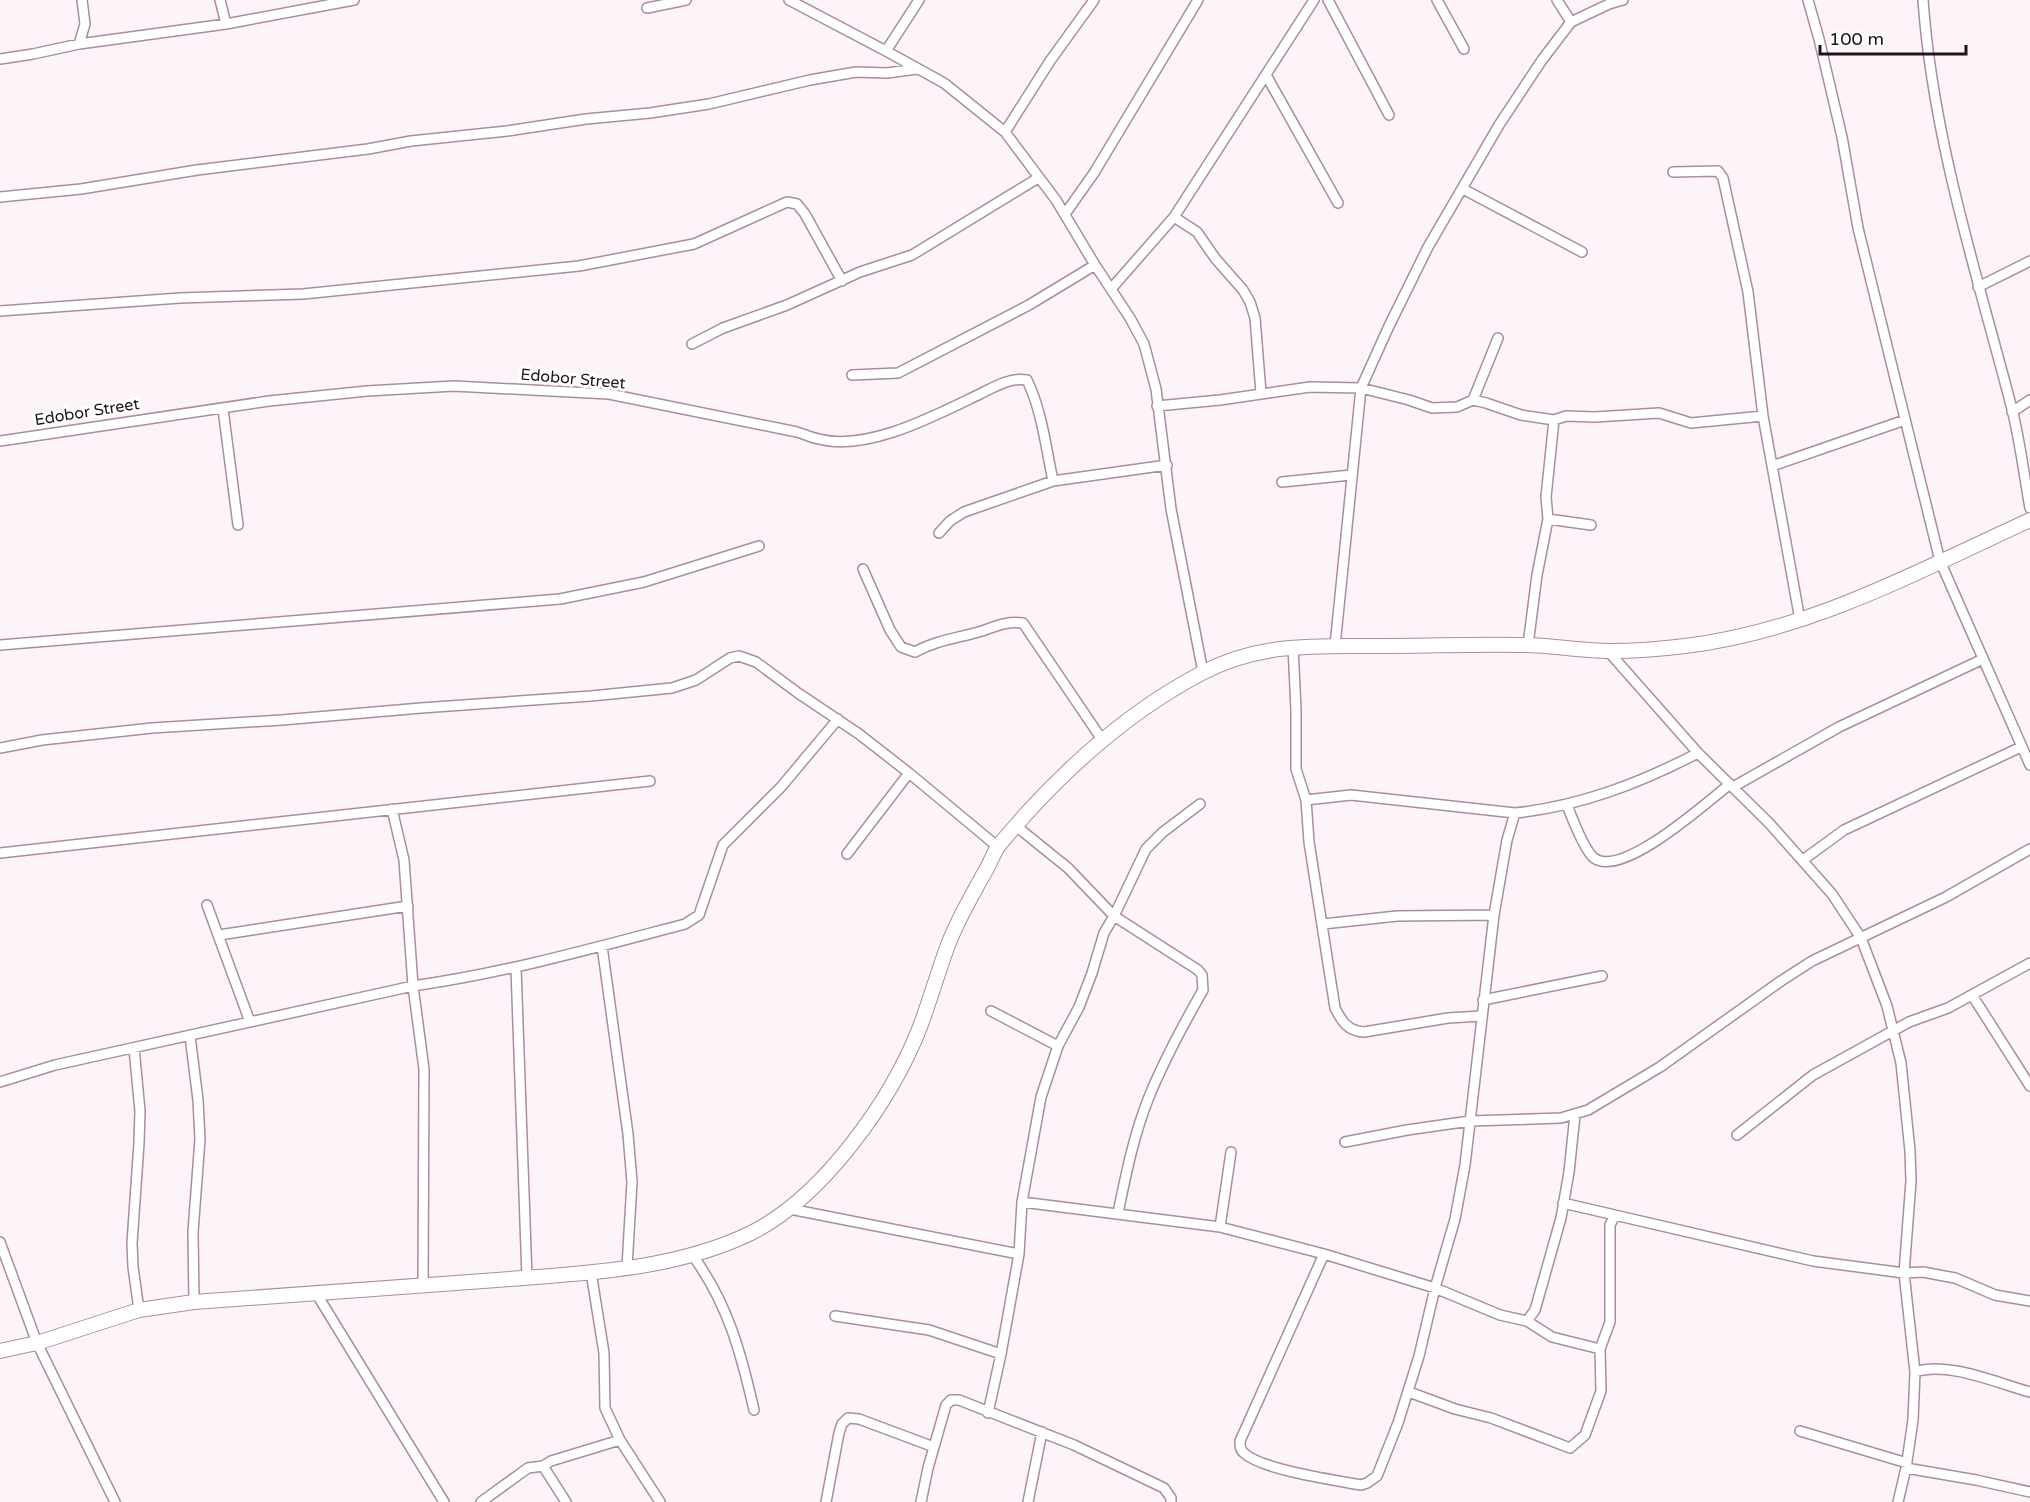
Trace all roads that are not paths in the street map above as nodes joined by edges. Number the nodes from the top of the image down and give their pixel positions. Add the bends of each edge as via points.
1 (82, 0) edge
2 (220, 0) edge
3 (352, 0) edge
4 (686, 0) edge
5 (789, 0) edge
6 (918, 0) edge
7 (1094, 0) edge
8 (1198, 0) edge
9 (1314, 0) edge
10 (1328, 0) edge
11 (1437, 0) edge
12 (1557, 0) edge
13 (1623, 0) edge
14 (1808, 0) edge
15 (1923, 0) edge
16 (647, 8) dead end
17 (1571, 22) junction
18 (225, 24) junction
19 (79, 44) junction
20 (1464, 49) dead end
21 (886, 51) junction
22 (0, 59) edge
23 (917, 69) junction
24 (1266, 75) junction
25 (1389, 115) dead end
26 (1005, 132) junction
27 (1673, 172) dead end
28 (1038, 178) junction
29 (1463, 189) junction
30 (0, 197) edge
31 (1338, 203) dead end
32 (1065, 214) junction
33 (1174, 218) junction
34 (1582, 252) dead end
35 (2030, 261) edge
36 (1095, 265) junction
37 (842, 281) junction
38 (1978, 287) junction
39 (1111, 289) junction
40 (0, 311) edge
41 (1498, 338) dead end
42 (692, 344) dead end
43 (852, 375) dead end
44 (1361, 388) junction
45 (1261, 393) junction
46 (1473, 400) junction
47 (2030, 400) edge
48 (1157, 406) junction
49 (223, 409) junction
50 (2012, 412) junction
51 (1763, 416) junction
52 (1554, 420) junction
53 (1905, 420) junction
54 (0, 441) edge
55 (1167, 465) junction
56 (1773, 466) junction
57 (1351, 475) junction
58 (1053, 481) junction
59 (1282, 482) dead end
60 (2030, 508) edge
61 (1548, 519) junction
62 (2030, 520) edge
63 (238, 525) dead end
64 (1591, 525) dead end
65 (939, 533) dead end
66 (759, 546) dead end
67 (1941, 561) junction
68 (863, 569) dead end
69 (1800, 620) junction
70 (0, 645) edge
71 (1528, 645) junction
72 (1293, 646) junction
73 (1335, 646) junction
74 (1608, 651) junction
75 (1983, 659) junction
76 (1203, 672) junction
77 (838, 719) junction
78 (1103, 741) junction
79 (2021, 747) junction
80 (0, 748) edge
81 (1698, 753) junction
82 (2030, 765) edge
83 (909, 772) junction
84 (650, 781) dead end
85 (1731, 786) junction
86 (1306, 800) junction
87 (1200, 804) dead end
88 (1566, 806) junction
89 (392, 809) junction
90 (1515, 813) junction
91 (1016, 826) junction
92 (998, 847) junction
93 (2030, 849) edge
94 (0, 852) edge
95 (847, 854) dead end
96 (1803, 860) junction
97 (207, 905) dead end
98 (408, 906) junction
99 (1494, 915) junction
100 (1114, 916) junction
101 (1323, 924) junction
102 (219, 935) junction
103 (1861, 938) junction
104 (602, 946) junction
105 (2030, 963) edge
106 (516, 968) junction
107 (1602, 976) dead end
108 (413, 986) junction
109 (1972, 995) junction
110 (1483, 1000) junction
111 (991, 1011) dead end
112 (1481, 1016) junction
113 (250, 1022) junction
114 (1894, 1032) junction
115 (190, 1036) junction
116 (1058, 1046) junction
117 (134, 1048) junction
118 (0, 1082) edge
119 (2030, 1086) edge
120 (1575, 1115) junction
121 (1470, 1121) junction
122 (1737, 1135) dead end
123 (1345, 1143) dead end
124 (1232, 1152) dead end
125 (1022, 1202) junction
126 (1563, 1203) junction
127 (790, 1209) junction
128 (1118, 1213) junction
129 (1615, 1215) junction
130 (1220, 1227) junction
131 (0, 1242) edge
132 (1019, 1254) junction
133 (1324, 1254) junction
134 (693, 1256) junction
135 (627, 1267) junction
136 (10, 1270) junction
137 (591, 1272) junction
138 (1904, 1273) junction
139 (0, 1274) edge
140 (526, 1278) junction
141 (423, 1286) junction
142 (1435, 1288) junction
143 (316, 1293) junction
144 (2030, 1301) edge
145 (194, 1302) junction
146 (139, 1310) junction
147 (835, 1316) dead end
148 (1527, 1321) junction
149 (37, 1343) junction
150 (1600, 1349) junction
151 (0, 1351) edge
152 (1001, 1354) junction
153 (1915, 1372) junction
154 (1409, 1392) junction
155 (2030, 1392) edge
156 (753, 1410) dead end
157 (988, 1413) junction
158 (1800, 1431) dead end
159 (1042, 1432) junction
160 (620, 1440) junction
161 (934, 1447) junction
162 (543, 1466) junction
163 (1906, 1466) junction
164 (2030, 1492) edge
165 (115, 1502) edge
166 (444, 1502) edge
167 (481, 1502) edge
168 (566, 1502) edge
169 (660, 1502) edge
170 (826, 1502) edge
171 (921, 1502) edge
172 (1028, 1502) edge
173 (1171, 1502) edge
174 (1898, 1502) edge

1 - 19 street via 85,24
2 - 18 street
3 - 18 street
4 - 16 street
5 - 21 street
6 - 21 street
7 - 26 street
8 - 32 street
9 - 24 street
10 - 25 street
11 - 20 street
12 - 17 street
13 - 17 street
14 - 53 street
15 - 38 street via 1933,95
17 - 29 street via 1499,125
18 - 19 street
19 - 22 street
21 - 23 street
23 - 26 street via 944,83
23 - 30 street via 887,74 856,72 650,113
24 - 31 street
24 - 33 street
26 - 28 street
27 - 51 street via 1718,171 1723,178 1748,292
28 - 32 street
28 - 37 street via 912,255
29 - 34 street
29 - 44 street via 1428,247
32 - 36 street
33 - 39 street
33 - 45 street via 1197,232 1250,302 1255,318
35 - 38 street
36 - 39 street
36 - 43 street via 1029,305 898,373
37 - 40 street via 805,214 797,204 787,202 694,244 579,266 303,294
37 - 42 street
38 - 50 street
39 - 48 street via 1144,344
41 - 46 street
44 - 45 street via 1310,387
44 - 46 street via 1432,408
44 - 57 street
45 - 48 street
46 - 52 street via 1521,415
47 - 50 street
48 - 55 street
49 - 54 street, Edobor Street
49 - 58 street, Edobor Street via 367,391 454,386 508,388 609,394 820,440 846,441 911,426 1019,379 1027,380 1031,389
49 - 63 street
50 - 60 street
51 - 52 street via 1691,423 1659,413 1566,416
51 - 56 street
52 - 61 street via 1546,497
53 - 56 street
53 - 67 street
55 - 58 street
55 - 76 street via 1171,509
56 - 69 street
57 - 59 street
57 - 73 street
58 - 65 street via 964,512
61 - 64 street
61 - 71 street
62 - 67 street
66 - 70 street via 644,582 560,598
67 - 69 street via 1865,597
67 - 75 street
68 - 78 street via 890,630 901,647 915,652 997,624 1023,623
69 - 74 street via 1731,639
71 - 73 street
71 - 74 street
72 - 73 street
72 - 76 street
72 - 86 street via 1296,769
74 - 81 street
75 - 79 street
75 - 85 street via 1839,727
76 - 78 street
77 - 80 street via 756,662 739,656 696,680 672,688 152,728
77 - 83 street
77 - 104 street via 781,787 723,845 699,915 685,924
78 - 91 street
79 - 82 street
79 - 96 street via 1844,830
81 - 85 street
81 - 88 street via 1629,785
83 - 92 street
83 - 95 street
84 - 89 street
85 - 88 street via 1648,846 1615,862 1593,857
85 - 96 street
86 - 90 street via 1351,795
86 - 101 street
87 - 100 street via 1146,849
88 - 90 street
89 - 94 street
89 - 98 street via 402,848
90 - 99 street
91 - 92 street
91 - 100 street via 1068,868
92 - 127 street via 949,942 919,1029 889,1090 826,1174
93 - 103 street via 1946,897
96 - 103 street
97 - 102 street
98 - 102 street
98 - 108 street
99 - 101 street via 1397,916
99 - 110 street
100 - 116 street via 1104,933 1079,1007
100 - 128 street via 1198,970 1203,982 1203,990 1172,1044 1148,1099
101 - 112 street via 1335,1008 1347,1027 1364,1032
102 - 113 street
103 - 114 street
103 - 120 street via 1812,961 1660,1067
104 - 106 street
104 - 135 street via 630,1158 632,1195
105 - 109 street
106 - 108 street
106 - 140 street
107 - 110 street
108 - 113 street
108 - 141 street via 424,1069
109 - 114 street
109 - 119 street
110 - 112 street
111 - 116 street
112 - 121 street
113 - 115 street
114 - 122 street via 1814,1075
114 - 138 street via 1910,1137
115 - 117 street
115 - 145 street via 200,1138 193,1232
116 - 125 street via 1041,1097
117 - 118 street
117 - 146 street via 140,1111 132,1243
120 - 121 street
120 - 126 street
121 - 123 street
121 - 142 street via 1455,1219
124 - 130 street
125 - 128 street
125 - 132 street
126 - 129 street
126 - 148 street via 1535,1310
127 - 132 street
127 - 134 street via 753,1232
128 - 130 street
129 - 138 street via 1813,1261
129 - 150 street via 1610,1225 1610,1322
130 - 133 street
131 - 136 street
132 - 152 street
133 - 142 street
133 - 154 street via 1240,1441 1243,1452 1290,1471 1367,1484 1377,1476
134 - 135 street
134 - 156 street via 711,1279 735,1336
135 - 137 street
136 - 139 street
136 - 149 street
137 - 140 street
137 - 160 street via 604,1353 605,1408
138 - 144 street via 1955,1278 1995,1295
138 - 153 street
140 - 141 street
141 - 143 street
142 - 148 street via 1500,1315
142 - 154 street
143 - 145 street
143 - 166 street
145 - 146 street
146 - 149 street
147 - 152 street via 928,1330
148 - 150 street via 1552,1337
149 - 151 street
149 - 165 street
150 - 154 street via 1601,1391 1585,1434 1570,1448
152 - 157 street
153 - 155 street via 1924,1369 1968,1374
153 - 163 street
157 - 159 street
157 - 161 street via 951,1400 946,1405
158 - 163 street
159 - 172 street
159 - 173 street via 1164,1488
160 - 162 street
160 - 169 street
161 - 170 street via 848,1418 839,1433
161 - 171 street
162 - 167 street via 528,1468
162 - 168 street
163 - 164 street
163 - 174 street

